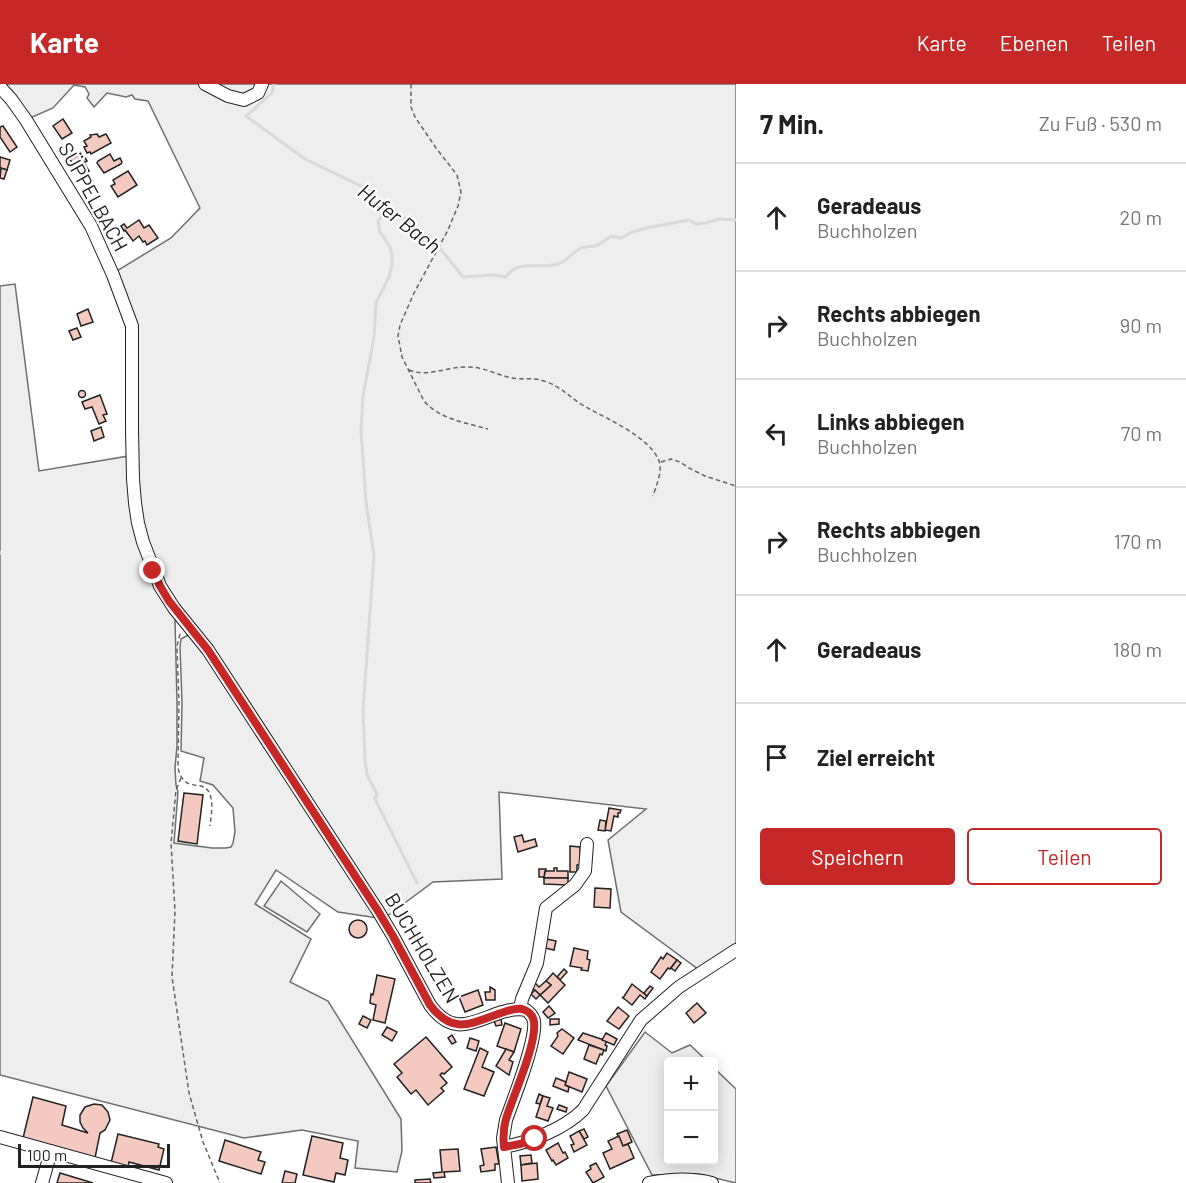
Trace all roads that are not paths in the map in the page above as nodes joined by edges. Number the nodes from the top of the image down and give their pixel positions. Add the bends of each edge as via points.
1 (205, 84) edge
2 (262, 84) edge
3 (0, 87) edge
4 (186, 623) joint
5 (587, 844) dead end
6 (736, 950) edge
7 (520, 1009) junction
8 (0, 1137) edge
9 (504, 1147) junction
10 (51, 1151) junction
11 (157, 1182) edge
12 (42, 1183) edge
13 (508, 1183) edge
14 (649, 1183) edge
15 (712, 1183) edge

1 - 2 street via 244,100 258,93
3 - 4 street, SÜPPELBACH via 26,120 92,226 132,326 133,479 138,523 150,563 165,594
4 - 7 street, BUCHHOLZEN via 208,650 393,936 439,1017 452,1024 465,1024
5 - 7 street via 585,871 575,885 546,908 537,963
6 - 9 street via 679,987 640,1020 575,1118 535,1139
7 - 9 street via 528,1012 534,1025 528,1057 506,1120
8 - 10 street
9 - 13 street
10 - 11 street
10 - 12 street
14 - 15 street

